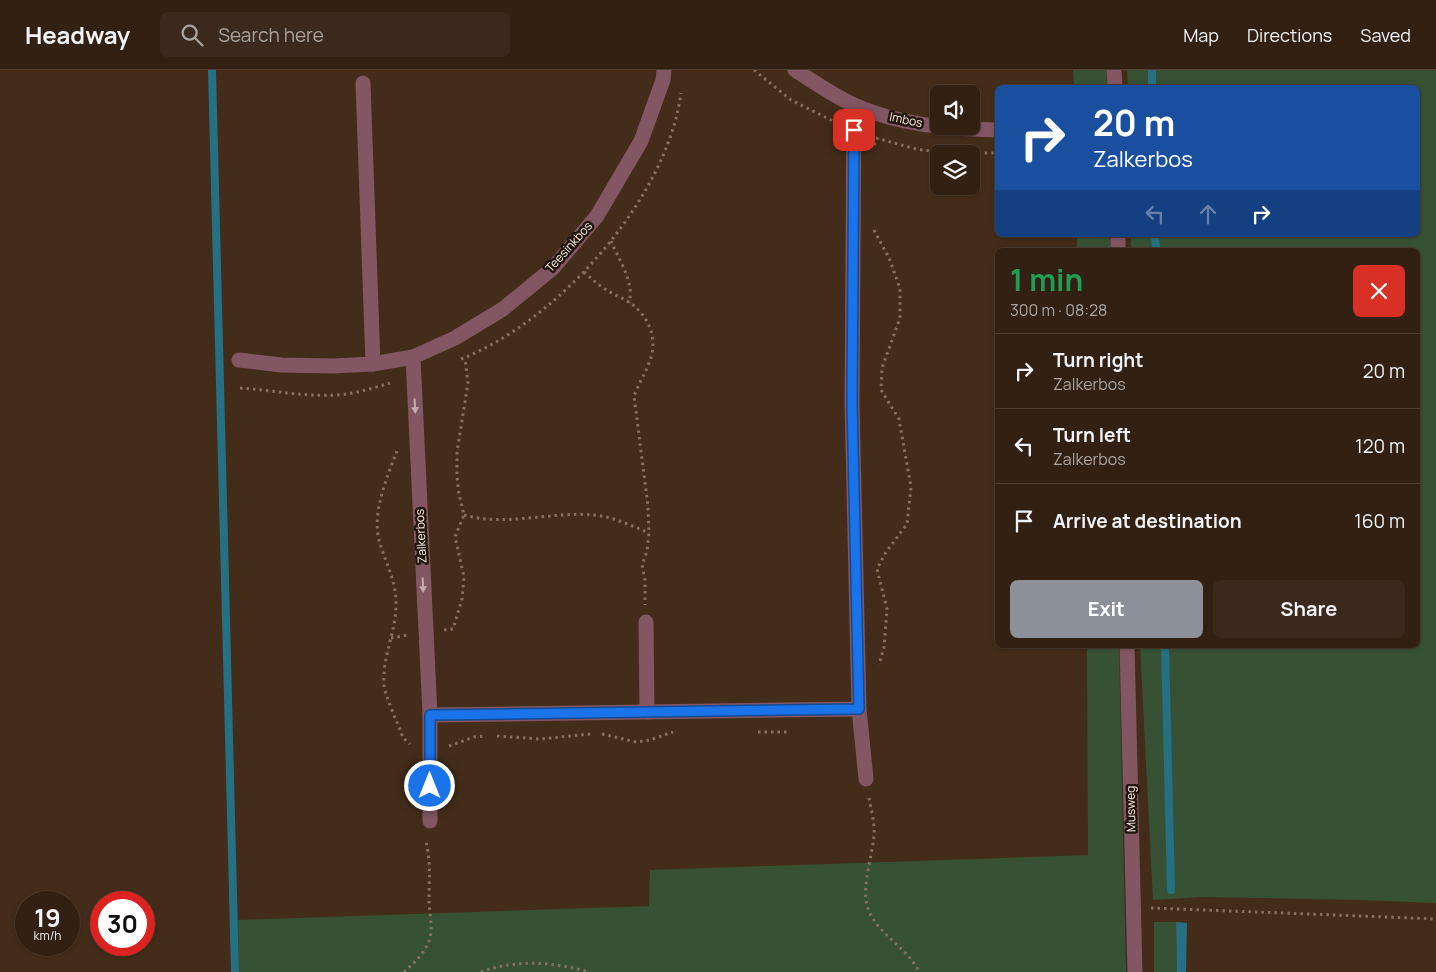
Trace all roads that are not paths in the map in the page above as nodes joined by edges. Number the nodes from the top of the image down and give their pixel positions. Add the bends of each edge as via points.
1 (664, 70) edge
2 (795, 70) edge
3 (1114, 70) edge
4 (363, 83) dead end
5 (1115, 85) edge
6 (854, 105) junction
7 (995, 130) edge
8 (413, 357) junction
9 (239, 360) dead end
10 (373, 364) junction
11 (646, 622) road end
12 (1127, 648) edge
13 (859, 709) junction
14 (647, 712) junction
15 (430, 715) junction
16 (866, 779) road end
17 (430, 821) road end
18 (1134, 972) edge

1 - 8 street, Teesinkbos via 641,141 597,216 553,268 503,309 455,338
2 - 6 street, Imbos
3 - 5 street
4 - 10 street
6 - 7 street, Imbos via 891,118 944,128
6 - 13 street via 852,402
8 - 10 street, Teesinkbos
8 -> 15 street, Zalkerbos
9 - 10 street, Teesinkbos via 281,365
11 - 14 street
12 - 18 street, Musweg
13 - 14 street
13 - 16 street
14 - 15 street
15 - 17 street, Zalkerbos

